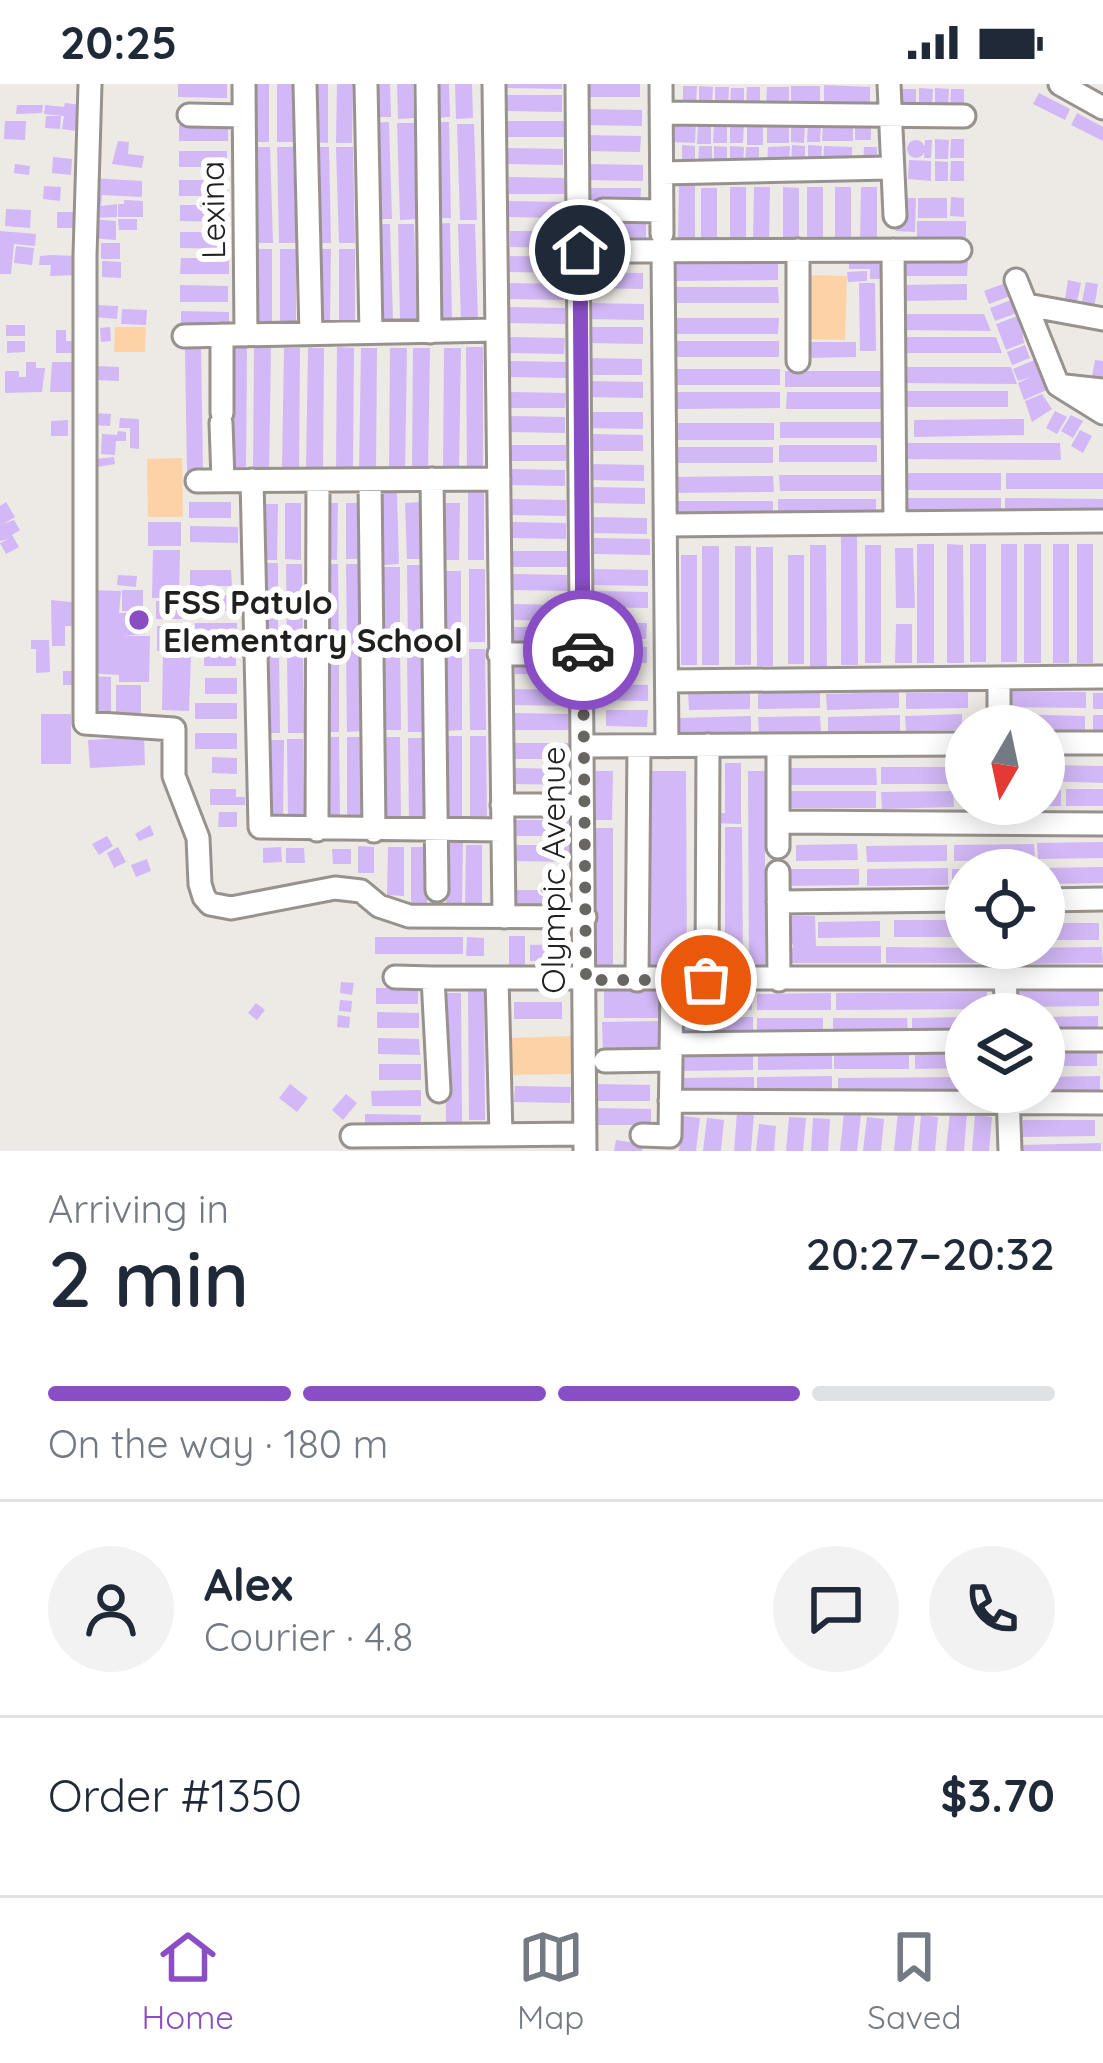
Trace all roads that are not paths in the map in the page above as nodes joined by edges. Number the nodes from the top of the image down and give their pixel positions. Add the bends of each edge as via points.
1 (90, 84) edge
2 (244, 84) edge
3 (305, 84) edge
4 (366, 84) edge
5 (427, 84) edge
6 (494, 84) edge
7 (577, 84) edge
8 (661, 84) edge
9 (889, 84) edge
10 (1060, 84) edge
11 (1103, 108) edge
12 (661, 113) junction
13 (189, 115) dead end
14 (890, 115) junction
15 (244, 116) junction
16 (964, 116) dead end
17 (890, 168) junction
18 (662, 172) junction
19 (603, 211) dead end
20 (895, 216) dead end
21 (662, 232) junction
22 (580, 250) junction
23 (798, 250) junction
24 (893, 250) junction
25 (960, 250) dead end
26 (1016, 280) dead end
27 (1027, 305) junction
28 (1103, 319) edge
29 (497, 330) junction
30 (371, 332) junction
31 (430, 332) junction
32 (311, 334) junction
33 (222, 335) junction
34 (246, 335) junction
35 (184, 336) dead end
36 (798, 361) dead end
37 (1058, 385) junction
38 (1103, 390) edge
39 (1103, 413) edge
40 (432, 479) junction
41 (499, 479) junction
42 (223, 480) junction
43 (252, 480) junction
44 (370, 480) junction
45 (197, 481) dead end
46 (318, 481) junction
47 (1103, 521) edge
48 (896, 523) junction
49 (666, 525) junction
50 (499, 654) junction
51 (566, 654) dead end
52 (1103, 677) edge
53 (999, 678) junction
54 (667, 681) junction
55 (999, 705) edge
56 (1065, 743) edge
57 (1103, 743) edge
58 (945, 744) edge
59 (778, 745) junction
60 (584, 746) junction
61 (638, 746) junction
62 (667, 746) junction
63 (708, 746) junction
64 (502, 805) junction
65 (569, 805) dead end
66 (945, 816) edge
67 (1065, 820) edge
68 (778, 822) junction
69 (1103, 824) edge
70 (317, 830) junction
71 (374, 830) junction
72 (503, 830) junction
73 (436, 832) junction
74 (778, 847) dead end
75 (778, 872) dead end
76 (437, 890) dead end
77 (1103, 899) edge
78 (945, 900) edge
79 (1065, 900) edge
80 (778, 902) junction
81 (504, 917) junction
82 (586, 917) junction
83 (1005, 969) edge
84 (395, 977) dead end
85 (433, 978) junction
86 (1005, 978) junction
87 (1103, 978) edge
88 (497, 979) junction
89 (586, 980) junction
90 (637, 980) junction
91 (672, 980) junction
92 (706, 980) junction
93 (778, 980) junction
94 (1005, 993) edge
95 (1065, 1040) edge
96 (1103, 1040) edge
97 (945, 1042) edge
98 (671, 1052) junction
99 (605, 1061) dead end
100 (439, 1091) dead end
101 (945, 1099) edge
102 (670, 1101) junction
103 (1065, 1101) edge
104 (1103, 1103) edge
105 (1009, 1113) edge
106 (642, 1135) dead end
107 (352, 1136) dead end
108 (493, 1140) edge
109 (399, 1143) edge
110 (585, 1143) edge
111 (1010, 1151) edge

1 - 81 street via 85,724 174,729 174,776 211,904 231,908 335,888 409,916
2 - 15 street, Lexina
3 - 32 street
4 - 30 street
5 - 31 street
6 - 29 street
7 - 22 street, Olympic Avenue
8 - 12 street
9 - 14 street
10 - 11 street
12 - 14 street
12 - 18 street
13 - 15 street
14 - 16 street
14 - 17 street
15 - 34 street, Lexina
17 - 18 street
17 - 20 street
18 - 21 street
19 - 21 street
21 - 22 street
21 - 23 street
21 - 49 street
22 - 60 street, Olympic Avenue
23 - 24 street
23 - 36 street
24 - 25 street
24 - 48 street
26 - 27 street
27 - 28 street
27 - 37 street
29 - 31 street
29 - 41 street
30 - 31 street
30 - 32 street
32 - 34 street
33 - 34 street
33 - 35 street
33 - 42 street
37 - 38 street
37 - 39 street
40 - 41 street
40 - 44 street
40 - 73 street
41 - 50 street
42 - 43 street
42 - 45 street
43 - 46 street
43 - 70 street via 260,824
44 - 46 street
44 - 71 street
46 - 70 street
47 - 48 street
48 - 49 street
49 - 54 street
50 - 51 street
50 - 64 street
52 - 53 street
53 - 54 street
53 - 55 street
54 - 62 street
56 - 57 street
58 - 59 street
59 - 63 street
59 - 68 street
60 - 61 street
60 - 82 street, Olympic Avenue
61 - 62 street
61 - 90 street
62 - 63 street
63 - 92 street
64 - 65 street
64 - 72 street
66 - 68 street
67 - 69 street
68 - 74 street
70 - 71 street
71 - 73 street
72 - 73 street
72 - 81 street
73 - 76 street
75 - 80 street
77 - 79 street
78 - 80 street
80 - 93 street
81 - 82 street
82 - 89 street, Olympic Avenue
83 - 86 street
84 - 85 street
85 - 88 street
85 - 100 street
86 - 87 street
86 - 93 street
86 - 94 street
88 - 89 street
88 - 108 street
89 - 90 street
89 - 110 street, Olympic Avenue
90 - 91 street
91 - 92 street
91 - 98 street
92 - 93 street
95 - 96 street
97 - 98 street
98 - 99 street
98 - 102 street
101 - 102 street
102 - 106 street via 670,1136
103 - 104 street
105 - 111 street
107 - 109 street
108 - 109 street
108 - 110 street

